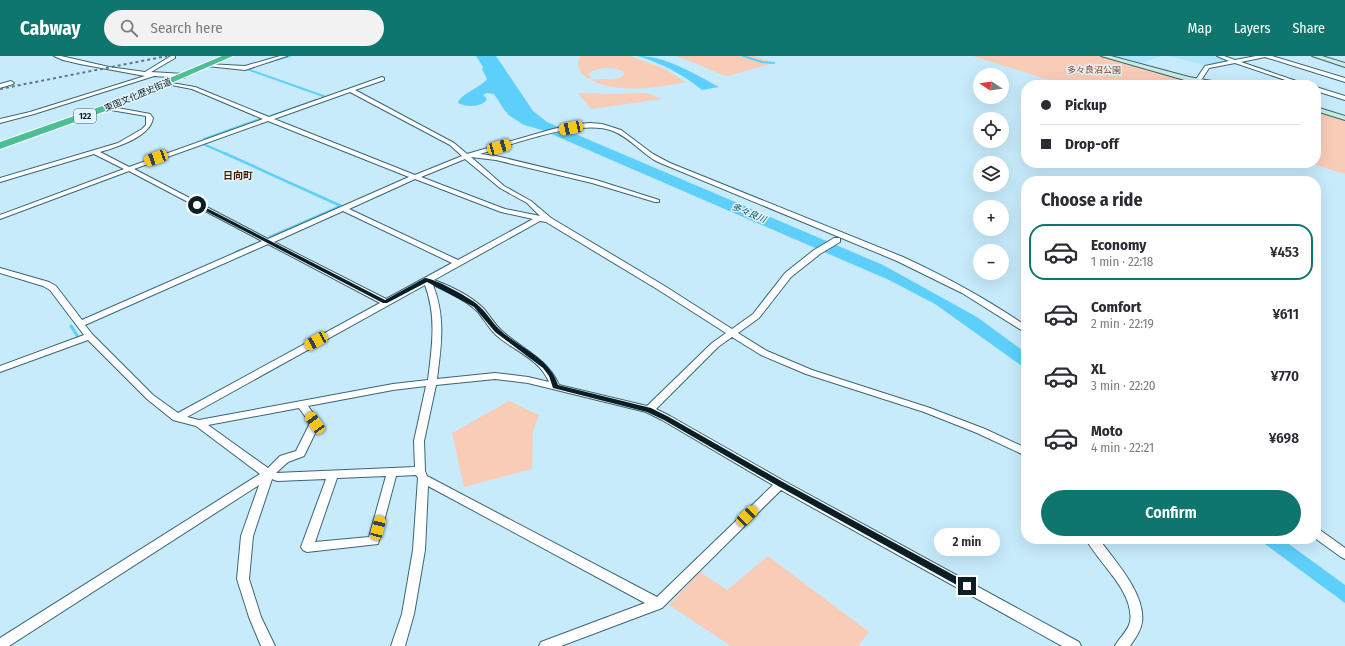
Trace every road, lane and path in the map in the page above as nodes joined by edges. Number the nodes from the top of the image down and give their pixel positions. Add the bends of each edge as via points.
1 (56, 56) edge
2 (229, 56) edge
3 (285, 56) edge
4 (1104, 56) edge
5 (1219, 56) edge
6 (1263, 56) edge
7 (1267, 56) edge
8 (1315, 56) edge
9 (173, 57) dead end
10 (1234, 62) junction
11 (207, 65) junction
12 (1345, 65) edge
13 (145, 74) junction
14 (152, 74) junction
15 (184, 76) junction
16 (382, 79) dead end
17 (1194, 80) edge
18 (1199, 80) edge
19 (1290, 80) edge
20 (1345, 80) edge
21 (11, 83) dead end
22 (168, 83) junction
23 (0, 86) edge
24 (351, 90) junction
25 (1321, 91) edge
26 (1345, 98) edge
27 (107, 108) junction
28 (1321, 110) edge
29 (1344, 117) edge
30 (269, 118) junction
31 (0, 121) edge
32 (0, 146) edge
33 (96, 152) junction
34 (468, 155) junction
35 (128, 169) junction
36 (413, 177) junction
37 (0, 180) edge
38 (657, 202) dead end
39 (342, 208) junction
40 (0, 218) edge
41 (538, 219) junction
42 (548, 220) junction
43 (838, 240) dead end
44 (267, 242) junction
45 (458, 263) junction
46 (0, 270) edge
47 (427, 280) junction
48 (385, 302) junction
49 (80, 324) junction
50 (1021, 327) edge
51 (733, 333) junction
52 (88, 336) junction
53 (0, 369) edge
54 (432, 383) junction
55 (555, 386) junction
56 (301, 404) junction
57 (649, 410) junction
58 (177, 418) junction
59 (199, 423) junction
60 (1021, 450) edge
61 (392, 472) junction
62 (268, 474) junction
63 (333, 474) junction
64 (422, 475) junction
65 (780, 484) junction
66 (1321, 537) edge
67 (1096, 544) edge
68 (1345, 554) edge
69 (658, 604) junction
70 (0, 645) edge
71 (268, 646) edge
72 (398, 646) edge
73 (546, 646) edge
74 (1074, 646) edge
75 (1122, 646) edge

1 - 13 street
2 - 11 highway, 東国文化歴史街道 / 122
3 - 11 street via 245,68
4 - 17 street
5 - 10 street
6 - 10 street
7 - 20 street
8 - 12 street
9 - 13 street
10 - 18 street via 1208,67
10 - 19 street
11 - 15 highway, 東国文化歴史街道 / 122
13 - 14 street
14 - 15 street
14 - 31 street
15 - 22 highway, 東国文化歴史街道 / 122
16 - 24 street
21 - 23 street
22 - 27 highway, 東国文化歴史街道 / 122
22 - 30 street via 188,86
24 - 30 street
24 - 34 street via 439,136
25 - 26 street
27 - 32 highway, 東国文化歴史街道 / 122
27 - 33 street via 144,114 150,118 149,125 128,141
28 - 29 street
30 - 35 street
30 - 36 street
33 - 35 street
33 - 37 street
34 - 36 street
34 - 38 street via 496,158 588,179
34 - 42 street via 502,187 529,202
34 - 50 street via 571,128 608,128 620,132 649,155 668,164 936,276 965,291
35 - 40 street
35 - 44 street
36 - 39 street
36 - 41 street via 509,214
39 - 44 street
39 - 45 street
41 - 42 street
41 - 45 street
42 - 51 street
43 - 51 street via 817,252 788,275 756,316
44 - 48 street
44 - 49 street
45 - 47 street
46 - 49 street via 53,288
47 - 48 street
47 - 54 street via 435,301 438,338
47 - 55 street via 476,306 497,331 545,367 552,376
48 - 58 street
49 - 52 street
51 - 57 street via 715,345
51 - 60 street via 786,364 927,410
52 - 53 street
52 - 58 street via 150,397
54 - 55 street via 495,376
54 - 56 street via 393,387
54 - 64 street via 419,441
55 - 57 street
56 - 59 street
56 - 62 street via 315,423 300,453 284,459
57 - 65 street
58 - 59 street
59 - 62 street
61 - 63 street
61 - 63 street via 374,541 307,547
61 - 64 street
62 - 63 street via 277,477
62 - 70 street
62 - 71 street via 247,536 243,579 255,617
64 - 69 street
64 - 72 street via 419,550 408,614
65 - 69 street
65 - 74 street
66 - 68 street
67 - 75 street via 1129,590 1137,608 1136,623
69 - 73 street

